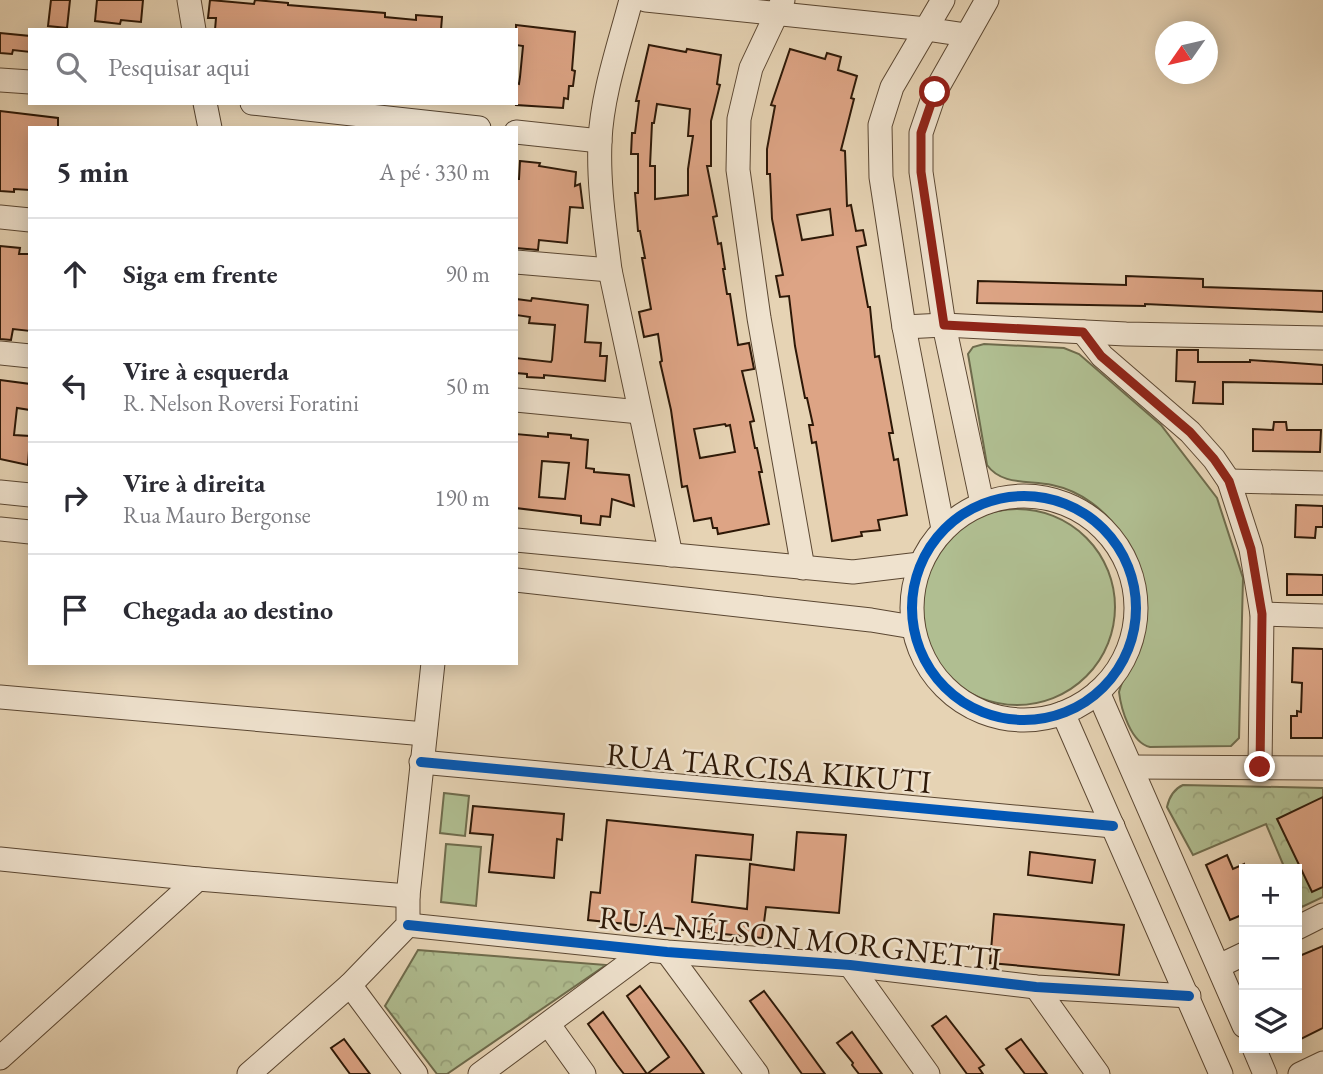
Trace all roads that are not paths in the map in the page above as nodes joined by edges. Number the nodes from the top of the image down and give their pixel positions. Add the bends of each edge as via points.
1 (189, 0) edge
2 (631, 0) edge
3 (646, 0) edge
4 (943, 0) edge
5 (987, 0) edge
6 (779, 8) edge
7 (194, 28) edge
8 (926, 29) junction
9 (966, 35) junction
10 (0, 80) edge
11 (28, 82) edge
12 (205, 105) edge
13 (270, 105) edge
14 (210, 126) edge
15 (461, 126) edge
16 (518, 132) edge
17 (600, 141) junction
18 (0, 217) edge
19 (28, 220) edge
20 (518, 262) edge
21 (610, 270) junction
22 (944, 325) junction
23 (904, 327) junction
24 (1083, 332) junction
25 (1126, 334) junction
26 (1323, 338) edge
27 (0, 353) edge
28 (28, 356) edge
29 (1129, 377) junction
30 (518, 400) edge
31 (640, 412) junction
32 (1229, 481) junction
33 (1323, 483) edge
34 (0, 492) edge
35 (28, 495) edge
36 (982, 503) junction
37 (0, 529) edge
38 (943, 529) junction
39 (28, 532) edge
40 (518, 540) edge
41 (671, 555) junction
42 (920, 564) junction
43 (803, 568) junction
44 (518, 580) edge
45 (1262, 614) junction
46 (1323, 616) edge
47 (913, 627) junction
48 (433, 665) edge
49 (1098, 692) junction
50 (0, 697) edge
51 (1063, 713) junction
52 (425, 734) junction
53 (421, 762) junction
54 (1132, 767) junction
55 (1260, 767) junction
56 (1323, 768) edge
57 (1113, 826) junction
58 (0, 859) edge
59 (198, 879) junction
60 (408, 896) junction
61 (1323, 915) edge
62 (408, 925) junction
63 (1299, 927) edge
64 (657, 951) junction
65 (1239, 956) edge
66 (850, 965) junction
67 (1219, 966) junction
68 (350, 985) junction
69 (1035, 987) junction
70 (1189, 996) junction
71 (1239, 1014) edge
72 (549, 1025) junction
73 (1256, 1053) edge
74 (0, 1058) edge
75 (1323, 1063) edge
76 (249, 1074) edge
77 (416, 1074) edge
78 (480, 1074) edge
79 (584, 1074) edge
80 (757, 1074) edge
81 (928, 1074) edge
82 (1098, 1074) edge
83 (1221, 1074) edge
84 (1265, 1074) edge
85 (1300, 1074) edge

1 - 7 street
2 - 17 street via 608,85
3 - 6 street
4 - 8 street
5 - 9 street
6 - 8 street
6 - 43 street via 751,68 739,119 738,170
8 - 9 street
8 - 23 street via 892,87 880,125 881,177
9 - 22 street via 935,92 921,133 921,172
10 - 11 street
12 - 14 street
13 - 15 street
16 - 17 street
17 - 21 street
18 - 19 street
20 - 21 street
21 - 31 street
22 - 23 street
22 - 24 street
22 - 36 street
23 - 38 street
24 - 25 street
24 - 29 street via 1101,356
25 - 26 street
25 - 29 street via 1121,351
27 - 28 street
29 - 32 street via 1190,432
30 - 31 street
31 - 41 street
32 - 33 street
32 - 45 street via 1251,549
34 - 35 street
36 - 38 street
36 - 49 street via 1016,495 1051,499 1083,512 1109,535 1127,565 1136,599 1133,634 1121,666
37 - 39 street
38 - 42 street
40 - 41 street
41 - 43 street
42 - 43 street via 853,572
42 - 47 street via 911,605
44 - 47 street
45 - 46 street
45 - 55 street
47 - 51 street via 927,664 952,694 986,713 1025,720
48 - 52 street
49 - 51 street
49 - 54 street
50 - 52 street
51 - 57 street
52 - 53 street
53 - 57 street, RUA TARCISA KIKUTI
53 - 60 street
54 - 55 street
54 - 67 street
55 - 56 street
57 - 70 street
58 - 59 street
59 - 60 street
59 - 74 street
60 - 62 street
61 - 63 street
62 - 64 street, RUA NÉLSON MORGNETTI
62 - 68 street
64 - 66 street, RUA NÉLSON MORGNETTI
64 - 72 street
64 - 80 street
65 - 67 street
66 - 69 street, RUA NÉLSON MORGNETTI
66 - 81 street
67 - 71 street
68 - 76 street
68 - 77 street
69 - 70 street, RUA NÉLSON MORGNETTI
69 - 82 street
70 - 83 street
72 - 78 street
72 - 79 street
73 - 84 street
75 - 85 street

